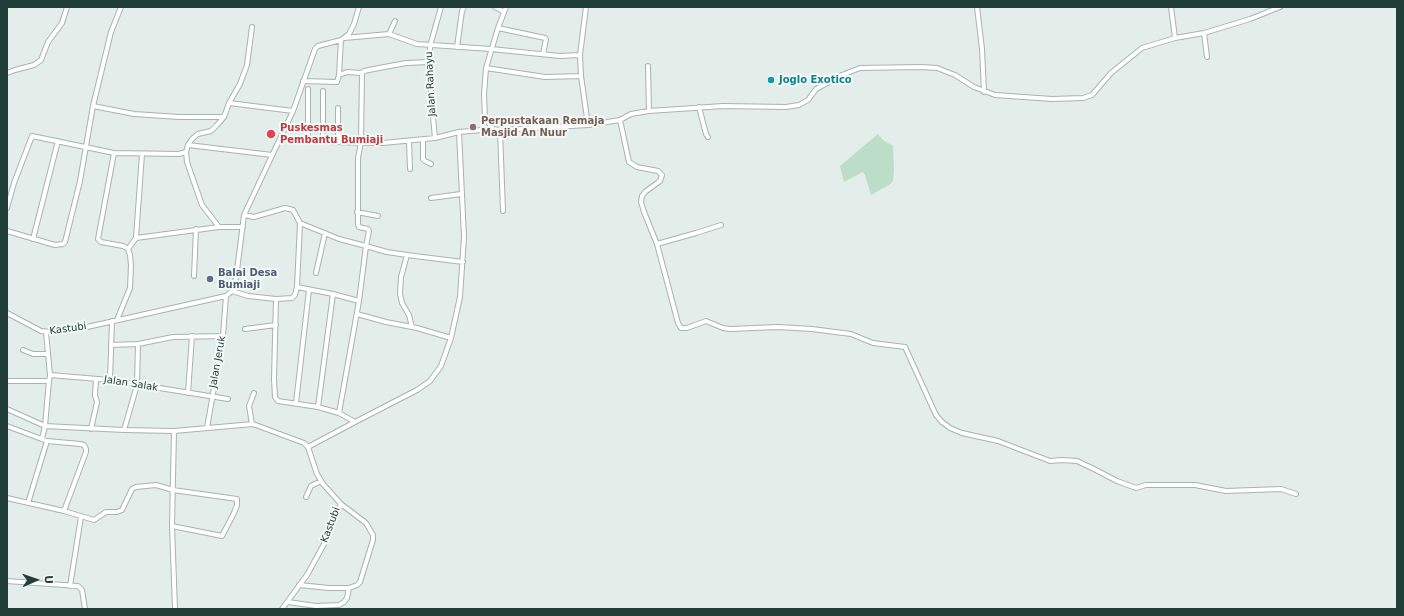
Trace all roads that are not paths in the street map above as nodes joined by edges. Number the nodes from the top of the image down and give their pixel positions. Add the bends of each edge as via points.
1 (66, 7) edge
2 (121, 7) edge
3 (359, 7) edge
4 (441, 7) edge
5 (464, 7) edge
6 (495, 7) edge
7 (586, 7) edge
8 (977, 7) edge
9 (1171, 7) edge
10 (1280, 7) edge
11 (505, 9) edge
12 (395, 21) dead end
13 (252, 27) dead end
14 (498, 28) junction
15 (1204, 33) junction
16 (389, 34) junction
17 (1175, 38) junction
18 (342, 39) junction
19 (430, 46) junction
20 (457, 47) junction
21 (492, 49) junction
22 (543, 54) junction
23 (580, 55) junction
24 (1207, 57) dead end
25 (430, 62) junction
26 (648, 66) dead end
27 (486, 68) junction
28 (7, 73) edge
29 (362, 73) junction
30 (340, 75) junction
31 (581, 76) junction
32 (303, 82) junction
33 (308, 89) dead end
34 (323, 90) dead end
35 (984, 92) junction
36 (229, 103) junction
37 (93, 106) junction
38 (699, 107) junction
39 (338, 108) dead end
40 (293, 111) junction
41 (649, 111) junction
42 (224, 117) junction
43 (620, 120) junction
44 (588, 125) junction
45 (493, 129) junction
46 (500, 130) junction
47 (459, 132) junction
48 (708, 137) dead end
49 (435, 138) junction
50 (280, 139) junction
51 (423, 139) junction
52 (58, 141) junction
53 (308, 141) junction
54 (409, 141) junction
55 (324, 142) junction
56 (338, 142) junction
57 (361, 142) junction
58 (188, 145) junction
59 (87, 146) junction
60 (186, 152) junction
61 (114, 153) junction
62 (142, 154) junction
63 (272, 155) junction
64 (431, 164) dead end
65 (410, 169) dead end
66 (461, 194) junction
67 (431, 198) dead end
68 (7, 208) edge
69 (503, 211) dead end
70 (357, 212) junction
71 (244, 215) junction
72 (378, 216) dead end
73 (300, 223) junction
74 (721, 225) dead end
75 (219, 227) junction
76 (242, 227) junction
77 (196, 229) junction
78 (7, 231) edge
79 (325, 233) junction
80 (136, 238) junction
81 (33, 239) junction
82 (657, 244) junction
83 (366, 246) junction
84 (128, 250) junction
85 (407, 255) junction
86 (463, 262) junction
87 (316, 273) dead end
88 (194, 276) dead end
89 (297, 288) junction
90 (309, 290) junction
91 (232, 291) junction
92 (333, 294) junction
93 (226, 296) junction
94 (276, 299) junction
95 (360, 301) junction
96 (7, 313) edge
97 (357, 314) junction
98 (114, 320) junction
99 (276, 326) junction
100 (412, 327) junction
101 (245, 329) dead end
102 (46, 332) junction
103 (192, 336) junction
104 (223, 336) junction
105 (451, 338) junction
106 (138, 344) junction
107 (111, 345) junction
108 (23, 350) dead end
109 (48, 354) junction
110 (50, 375) junction
111 (96, 379) junction
112 (110, 380) junction
113 (7, 381) edge
114 (49, 381) junction
115 (137, 385) junction
116 (188, 393) junction
117 (254, 393) dead end
118 (212, 397) junction
119 (228, 399) dead end
120 (296, 403) junction
121 (318, 406) junction
122 (7, 409) edge
123 (339, 413) junction
124 (355, 422) junction
125 (252, 424) junction
126 (7, 426) edge
127 (45, 426) junction
128 (207, 428) junction
129 (91, 429) junction
130 (124, 430) junction
131 (174, 431) junction
132 (42, 439) junction
133 (47, 441) junction
134 (308, 447) junction
135 (321, 480) junction
136 (173, 490) junction
137 (1296, 494) dead end
138 (306, 497) dead end
139 (7, 498) edge
140 (28, 502) junction
141 (341, 504) junction
142 (64, 511) junction
143 (81, 517) junction
144 (172, 526) junction
145 (7, 581) edge
146 (70, 586) junction
147 (299, 586) junction
148 (349, 588) junction
149 (288, 602) junction
150 (85, 609) edge
151 (174, 609) edge
152 (282, 609) edge

1 - 28 street via 62,23 48,42 41,60 34,66
2 - 37 street via 111,32
3 - 18 street via 349,34
4 - 19 street, Jalan Rahayu
5 - 20 street
6 - 11 street
7 - 23 street
8 - 35 street
9 - 17 street
10 - 15 street
11 - 14 street
12 - 16 street
13 - 36 street via 247,65
14 - 21 street
14 - 22 street via 545,38
15 - 17 street
15 - 24 street
16 - 18 street
16 - 19 street
17 - 35 street via 1142,48 1087,97 1035,98
18 - 30 street
18 - 32 street via 316,47
19 - 20 street
19 - 25 street, Jalan Rahayu
20 - 21 street
21 - 22 street
21 - 27 street
22 - 23 street
23 - 31 street
25 - 29 street via 406,63
25 - 49 street, Jalan Rahayu
26 - 41 street
27 - 31 street via 545,77
27 - 45 street via 485,118
29 - 30 street via 347,72
29 - 57 street
30 - 32 street via 337,83
31 - 44 street
32 - 40 street
33 - 53 street
34 - 55 street
35 - 38 street via 937,68 860,68 814,90 808,100 799,104 786,107
36 - 40 street
36 - 42 street
37 - 42 street via 134,114
37 - 59 street
38 - 41 street
38 - 48 street
39 - 56 street
40 - 50 street
41 - 43 street via 631,114
42 - 58 street via 211,131 198,134
43 - 44 street
43 - 82 street via 629,162 637,167 658,171 662,175 660,181 645,192 641,202
44 - 46 street
45 - 46 street
45 - 47 street
46 - 69 street
47 - 49 street
47 - 66 street
49 - 51 street
50 - 53 street
50 - 63 street
51 - 54 street
51 - 64 street via 423,158
52 - 59 street
52 - 68 street via 31,136
52 - 81 street
53 - 55 street
54 - 57 street
54 - 65 street
55 - 56 street
56 - 57 street
57 - 70 street via 358,158
58 - 60 street
58 - 63 street
59 - 61 street
59 - 81 street via 65,242 60,245
60 - 62 street
60 - 75 street via 190,174 202,205
61 - 62 street
61 - 84 street via 98,239 101,242 123,246
62 - 80 street
63 - 71 street
66 - 67 street
66 - 86 street
70 - 72 street
70 - 83 street via 358,226 369,230
71 - 73 street via 254,217 285,208 293,210
71 - 76 street
73 - 79 street
73 - 89 street
74 - 82 street
75 - 76 street
75 - 77 street
76 - 91 street
77 - 80 street
77 - 88 street
78 - 81 street
79 - 83 street
79 - 87 street
80 - 84 street
82 - 137 street via 681,328 706,322 730,329 812,329 851,334 873,343 905,347 936,415 950,428 962,433 998,441 1050,461 1077,461 1136,488 1146,485 1195,485 1226,491 1281,489
83 - 85 street
83 - 95 street
84 - 98 street via 131,265 130,288
85 - 86 street
85 - 100 street via 401,277 400,294
86 - 105 street via 460,297
89 - 90 street
89 - 94 street via 292,298
90 - 92 street
90 - 120 street
91 - 93 street
91 - 94 street via 248,296
92 - 95 street
92 - 121 street
93 - 98 street, Kastubi
93 - 104 street, Jalan Jeruk
94 - 99 street
95 - 97 street
96 - 102 street, Kastubi
97 - 100 street
97 - 123 street
98 - 102 street, Kastubi via 87,327
98 - 107 street
99 - 101 street
99 - 120 street via 275,397 278,401
100 - 105 street
102 - 109 street
103 - 104 street
103 - 106 street
103 - 116 street
104 - 118 street, Jalan Jeruk
105 - 124 street via 441,366 430,381
106 - 107 street
106 - 115 street
107 - 112 street
108 - 109 street via 33,354
109 - 110 street
110 - 111 street, Jalan Salak
110 - 114 street
111 - 112 street, Jalan Salak
111 - 129 street via 97,402
112 - 115 street, Jalan Salak
113 - 114 street
114 - 127 street
115 - 116 street, Jalan Salak
115 - 130 street
116 - 118 street, Jalan Salak
117 - 125 street via 249,406
118 - 119 street, Jalan Salak
118 - 128 street, Jalan Jeruk
120 - 121 street
121 - 123 street
122 - 127 street
123 - 124 street
124 - 134 street
125 - 128 street
125 - 134 street via 304,443
126 - 132 street
127 - 129 street
127 - 132 street
128 - 131 street
129 - 130 street
130 - 131 street
131 - 136 street
132 - 133 street
133 - 140 street
133 - 142 street via 80,444 86,449
134 - 135 street, Kastubi
135 - 138 street via 311,486
135 - 141 street, Kastubi
136 - 143 street via 156,485 134,488 124,508 119,512 106,512 94,520
136 - 144 street
136 - 144 street via 236,498 237,501 222,536
139 - 140 street
140 - 142 street
141 - 147 street, Kastubi via 323,546
141 - 148 street via 367,525 373,535 360,582
142 - 143 street
143 - 146 street
144 - 151 street
145 - 146 street
146 - 150 street via 78,586 82,590
147 - 148 street
147 - 149 street, Kastubi
148 - 149 street via 347,598 340,605 316,606
149 - 152 street, Kastubi

